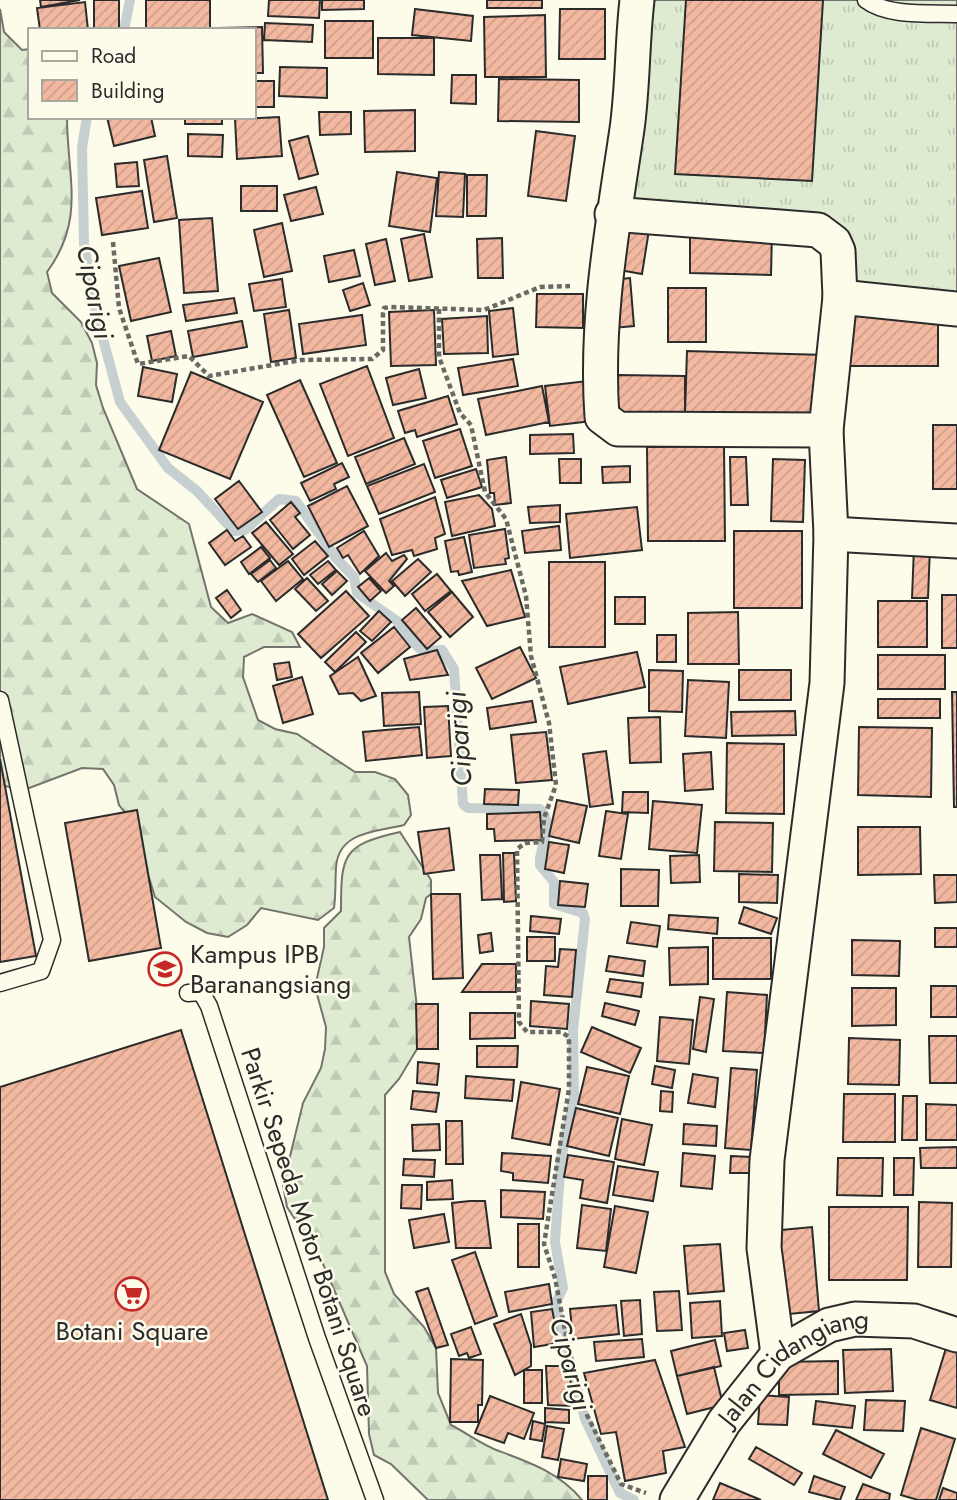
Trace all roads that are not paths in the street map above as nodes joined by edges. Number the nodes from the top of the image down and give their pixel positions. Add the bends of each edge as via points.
1 (636, 0) edge
2 (866, 0) edge
3 (957, 15) edge
4 (612, 214) junction
5 (841, 297) junction
6 (957, 309) edge
7 (826, 430) junction
8 (831, 534) junction
9 (957, 541) edge
10 (0, 700) edge
11 (0, 983) edge
12 (188, 993) dead end
13 (957, 1335) edge
14 (778, 1354) junction
15 (677, 1499) edge
16 (375, 1500) edge

1 - 4 street via 627,126
2 - 3 lane via 902,11
4 - 5 street via 818,230 838,251
4 - 7 street via 599,328 601,417 611,427
5 - 6 street
5 - 7 street
7 - 8 street
8 - 9 street
8 - 14 street via 827,683 767,1160 764,1248
10 - 11 lane via 52,940 41,971
12 - 16 lane, Parkir Sepeda Motor Botani Square via 201,992 209,1006
13 - 14 street, Jalan Cidangiang via 914,1321 855,1319 829,1325
14 - 15 street, Jalan Cidangiang via 724,1422

